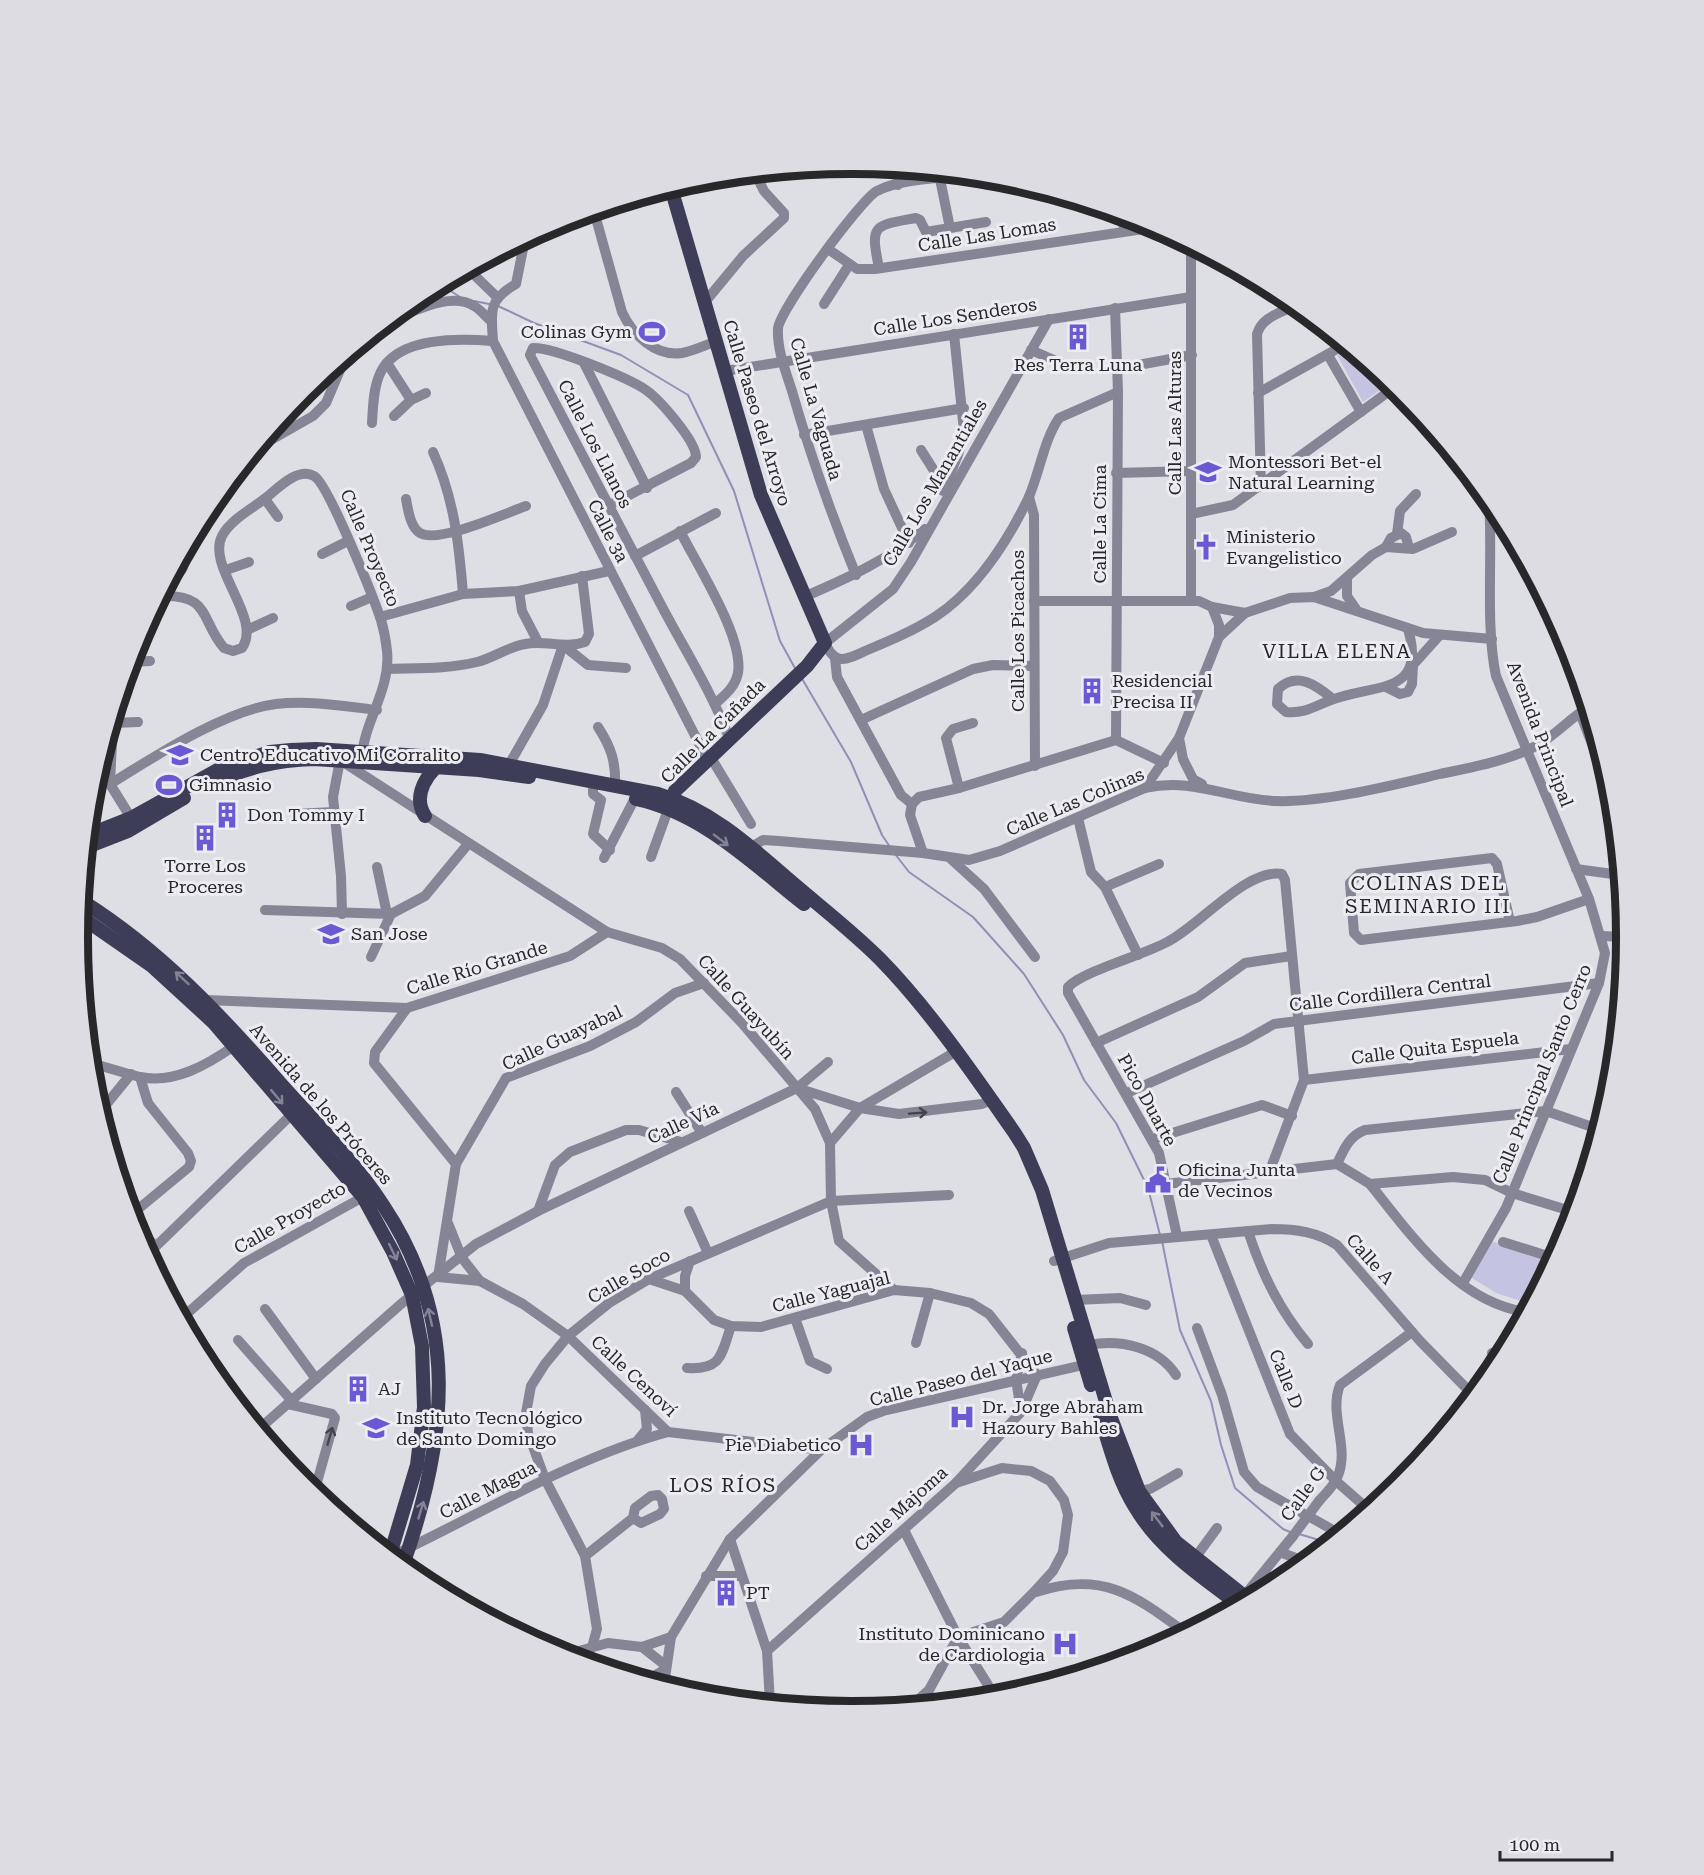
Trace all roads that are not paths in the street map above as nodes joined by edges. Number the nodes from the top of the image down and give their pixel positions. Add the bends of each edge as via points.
1 (897, 176) edge
2 (933, 179) edge
3 (759, 180) edge
4 (940, 180) edge
5 (898, 185) junction
6 (673, 196) edge
7 (596, 219) edge
8 (986, 222) dead end
9 (1124, 225) edge
10 (950, 228) junction
11 (1137, 229) edge
12 (1124, 231) junction
13 (523, 249) edge
14 (828, 249) junction
15 (1191, 254) edge
16 (849, 265) junction
17 (879, 268) junction
18 (473, 275) edge
19 (1191, 297) junction
20 (495, 300) junction
21 (705, 302) junction
22 (824, 304) dead end
23 (423, 307) edge
24 (1115, 308) junction
25 (1286, 310) edge
26 (1049, 318) junction
27 (492, 319) junction
28 (954, 334) junction
29 (493, 340) junction
30 (715, 342) junction
31 (1338, 349) edge
32 (1031, 350) junction
33 (1192, 354) junction
34 (1328, 356) junction
35 (783, 362) junction
36 (387, 363) junction
37 (584, 363) junction
38 (1063, 364) dead end
39 (1117, 369) junction
40 (725, 371) junction
41 (339, 372) edge
42 (1118, 392) junction
43 (426, 393) dead end
44 (1258, 393) junction
45 (1387, 393) edge
46 (411, 400) junction
47 (964, 408) junction
48 (1361, 412) junction
49 (394, 416) dead end
50 (372, 423) dead end
51 (866, 425) junction
52 (804, 435) junction
53 (275, 438) edge
54 (921, 450) dead end
55 (433, 452) dead end
56 (1191, 471) junction
57 (1116, 473) junction
58 (1261, 487) junction
59 (647, 488) junction
60 (945, 488) junction
61 (1416, 494) dead end
62 (1029, 496) junction
63 (265, 499) junction
64 (406, 499) dead end
65 (526, 506) dead end
66 (608, 506) junction
67 (716, 513) dead end
68 (1191, 514) junction
69 (278, 517) dead end
70 (1490, 518) edge
71 (929, 525) junction
72 (1012, 528) junction
73 (1034, 529) junction
74 (680, 531) junction
75 (458, 532) junction
76 (1452, 532) dead end
77 (1397, 534) junction
78 (348, 541) junction
79 (909, 543) junction
80 (1386, 547) junction
81 (1409, 548) junction
82 (322, 554) dead end
83 (635, 555) junction
84 (249, 562) dead end
85 (226, 570) junction
86 (609, 571) junction
87 (856, 575) junction
88 (582, 576) junction
89 (1347, 579) junction
90 (519, 591) junction
91 (463, 594) junction
92 (169, 596) edge
93 (806, 596) junction
94 (372, 597) junction
95 (1314, 597) junction
96 (1034, 601) junction
97 (1191, 601) junction
98 (1117, 602) junction
99 (351, 606) dead end
100 (1212, 607) junction
101 (1356, 609) junction
102 (1245, 613) junction
103 (380, 617) junction
104 (273, 618) dead end
105 (1408, 629) junction
106 (247, 630) junction
107 (1439, 636) junction
108 (1219, 638) junction
109 (1492, 639) junction
110 (538, 642) junction
111 (825, 643) junction
112 (563, 645) junction
113 (834, 658) junction
114 (141, 661) edge
115 (150, 661) dead end
116 (1413, 665) junction
117 (1033, 666) junction
118 (626, 668) dead end
119 (388, 669) junction
120 (1317, 687) junction
121 (1333, 699) junction
122 (716, 703) junction
123 (1316, 708) junction
124 (377, 710) junction
125 (1581, 712) edge
126 (861, 720) junction
127 (120, 722) edge
128 (138, 722) dead end
129 (973, 723) dead end
130 (598, 728) dead end
131 (729, 738) junction
132 (1179, 738) junction
133 (1116, 740) junction
134 (1527, 750) junction
135 (111, 755) edge
136 (362, 757) junction
137 (709, 757) junction
138 (340, 760) junction
139 (1164, 764) junction
140 (1035, 766) junction
141 (435, 768) junction
142 (507, 769) junction
143 (110, 784) junction
144 (615, 785) junction
145 (959, 788) junction
146 (1145, 788) junction
147 (1211, 788) junction
148 (593, 790) junction
149 (635, 798) junction
150 (669, 803) junction
151 (912, 804) junction
152 (334, 812) junction
153 (295, 814) dead end
154 (425, 816) junction
155 (1078, 818) junction
156 (134, 822) junction
157 (751, 824) dead end
158 (96, 833) edge
159 (94, 843) edge
160 (468, 844) junction
161 (745, 851) junction
162 (923, 853) junction
163 (651, 857) dead end
164 (951, 859) junction
165 (1159, 864) dead end
166 (377, 867) dead end
167 (1576, 869) junction
168 (1613, 874) edge
169 (1105, 887) junction
170 (1589, 899) junction
171 (89, 906) edge
172 (265, 910) dead end
173 (342, 914) junction
174 (388, 914) junction
175 (89, 922) edge
176 (1510, 922) junction
177 (607, 932) junction
178 (1601, 936) junction
179 (1616, 937) edge
180 (1138, 955) junction
181 (371, 957) dead end
182 (1035, 957) dead end
183 (1291, 957) junction
184 (704, 983) junction
185 (1599, 983) junction
186 (206, 1000) junction
187 (407, 1008) junction
188 (1300, 1019) junction
189 (1096, 1043) junction
190 (234, 1046) junction
191 (1571, 1049) junction
192 (951, 1055) junction
193 (828, 1062) dead end
194 (100, 1066) edge
195 (136, 1075) junction
196 (1304, 1080) junction
197 (797, 1088) junction
198 (676, 1092) dead end
199 (1127, 1093) junction
200 (987, 1102) junction
201 (107, 1104) edge
202 (860, 1108) junction
203 (1546, 1112) junction
204 (292, 1114) junction
205 (1292, 1116) junction
206 (1591, 1126) edge
207 (702, 1133) junction
208 (1153, 1139) junction
209 (681, 1142) junction
210 (830, 1143) junction
211 (456, 1164) junction
212 (1337, 1164) junction
213 (1269, 1173) junction
214 (1166, 1184) junction
215 (1370, 1184) junction
216 (1512, 1193) junction
217 (949, 1195) dead end
218 (363, 1197) junction
219 (831, 1201) junction
220 (139, 1209) edge
221 (1565, 1209) edge
222 (538, 1211) junction
223 (689, 1211) dead end
224 (448, 1223) junction
225 (1248, 1231) junction
226 (1211, 1234) junction
227 (1172, 1237) junction
228 (1503, 1242) dead end
229 (154, 1246) edge
230 (708, 1253) junction
231 (1546, 1255) edge
232 (462, 1258) junction
233 (1058, 1260) junction
234 (690, 1261) junction
235 (873, 1273) junction
236 (438, 1277) junction
237 (650, 1279) junction
238 (480, 1281) junction
239 (1463, 1283) junction
240 (894, 1290) junction
241 (417, 1292) junction
242 (685, 1292) junction
243 (930, 1293) junction
244 (865, 1297) junction
245 (1075, 1300) junction
246 (1146, 1305) dead end
247 (265, 1309) dead end
248 (1518, 1310) edge
249 (188, 1313) edge
250 (795, 1318) junction
251 (731, 1326) junction
252 (1197, 1328) dead end
253 (1412, 1332) junction
254 (568, 1336) junction
255 (238, 1340) dead end
256 (916, 1343) dead end
257 (1308, 1344) dead end
258 (1089, 1345) junction
259 (1022, 1353) junction
260 (1090, 1363) junction
261 (687, 1368) dead end
262 (827, 1369) dead end
263 (1037, 1375) junction
264 (1176, 1375) dead end
265 (316, 1379) junction
266 (1016, 1379) junction
267 (1467, 1389) edge
268 (290, 1402) junction
269 (645, 1410) junction
270 (1021, 1412) junction
271 (264, 1424) edge
272 (668, 1432) junction
273 (638, 1440) junction
274 (821, 1450) junction
275 (1178, 1473) dead end
276 (545, 1479) junction
277 (1336, 1481) junction
278 (317, 1482) edge
279 (956, 1483) junction
280 (1139, 1491) junction
281 (1363, 1505) edge
282 (633, 1518) dead end
283 (1217, 1528) dead end
284 (904, 1530) junction
285 (1333, 1530) edge
286 (730, 1539) junction
287 (393, 1548) edge
288 (409, 1548) junction
289 (400, 1552) edge
290 (1281, 1552) junction
291 (406, 1556) edge
292 (585, 1556) junction
293 (1195, 1558) junction
294 (1296, 1558) edge
295 (1053, 1571) junction
296 (706, 1576) junction
297 (741, 1576) junction
298 (1063, 1583) junction
299 (1251, 1588) edge
300 (1034, 1592) junction
301 (1240, 1595) edge
302 (1239, 1596) edge
303 (1177, 1628) edge
304 (597, 1629) junction
305 (671, 1637) junction
306 (958, 1637) junction
307 (608, 1643) junction
308 (592, 1647) junction
309 (642, 1647) junction
310 (580, 1650) edge
311 (767, 1651) junction
312 (665, 1667) junction
313 (654, 1675) edge
314 (664, 1677) edge
315 (988, 1685) dead end
316 (770, 1696) edge
317 (921, 1697) edge

1 - 5 street
2 - 5 street, Calle La Vaguada
3 - 21 street via 784,213 782,223 743,256
4 - 10 street
5 - 14 street, Calle La Vaguada via 878,190 867,198
6 - 21 main road, Calle Paseo del Arroyo
7 - 30 street via 629,328 640,339 674,353
8 - 10 street
9 - 12 street
10 - 17 street via 926,232 916,218 880,226 873,241
11 - 12 street, Calle Las Lomas
12 - 17 street, Calle Las Lomas
13 - 20 street via 516,284
14 - 16 street
14 - 35 street, Calle La Vaguada via 778,322
15 - 19 street, Calle Las Alturas
16 - 17 street, Calle Las Lomas via 863,270
16 - 22 street
18 - 20 street
19 - 24 street, Calle Los Senderos
19 - 33 street, Calle Las Alturas
20 - 27 street, Calle 3a
21 - 30 main road, Calle Paseo del Arroyo
23 - 27 street via 434,302 468,302
24 - 26 street, Calle Los Senderos
24 - 39 street, Calle La Cima
25 - 44 street via 1260,325
26 - 28 street, Calle Los Senderos
26 - 32 street, Calle Los Manantiales
27 - 29 street, Calle 3a
28 - 35 street, Calle Los Senderos
28 - 47 street
29 - 36 street via 458,338 430,342 401,352
29 - 86 street, Calle 3a
30 - 40 main road, Calle Paseo del Arroyo
31 - 34 street
32 - 38 street
32 - 71 street, Calle Los Manantiales
33 - 39 street
33 - 56 street, Calle Las Alturas
34 - 44 street
34 - 48 street
35 - 40 street, Calle Los Senderos
35 - 52 street, Calle La Vaguada
36 - 46 street
36 - 50 street via 379,376
37 - 59 street
37 - 59 street, Calle Los Llanos via 635,384 653,396 695,450 696,457 691,463
37 - 66 street, Calle Los Llanos via 535,347 530,352
39 - 42 street, Calle La Cima
40 - 93 main road, Calle Paseo del Arroyo via 761,495
41 - 53 street via 326,403 313,416
42 - 57 street, Calle La Cima
42 - 62 street via 1059,418
43 - 46 street
44 - 58 street
45 - 48 street
46 - 49 street
47 - 51 street
47 - 60 street via 964,431
48 - 58 street
51 - 52 street
51 - 79 street via 884,489
52 - 87 street, Calle La Vaguada via 825,501
54 - 60 street
55 - 75 street via 446,482
56 - 57 street
56 - 68 street, Calle Las Alturas
57 - 98 street, Calle La Cima
58 - 68 street via 1233,505
59 - 66 street
60 - 71 street
61 - 77 street via 1400,511
62 - 72 street
62 - 73 street, Calle Los Picachos
63 - 69 street
63 - 78 street, Calle Proyecto via 294,477 314,476 327,491
63 - 85 street, Calle Proyecto via 222,536 219,550
64 - 75 street via 420,534
65 - 75 street
66 - 83 street, Calle Los Llanos
67 - 74 street
68 - 97 street, Calle Las Alturas
70 - 109 street, Avenida Principal
71 - 79 street
71 - 111 street, Calle Los Manantiales via 893,589
72 - 73 street
72 - 113 street via 957,601 936,616 853,657
73 - 96 street, Calle Los Picachos
74 - 83 street
74 - 122 street via 733,639 738,674 729,692
75 - 91 street
76 - 81 street
77 - 80 street
77 - 81 street via 1406,537
78 - 82 street
78 - 94 street, Calle Proyecto
79 - 87 street
80 - 81 street
80 - 89 street
83 - 122 street, Calle Los Llanos
84 - 85 street
85 - 106 street, Calle Proyecto
86 - 88 street
86 - 137 street, Calle 3a
87 - 93 street
88 - 90 street
88 - 112 street via 589,637 582,644
89 - 95 street
89 - 101 street via 1347,596
90 - 91 street
90 - 110 street via 522,611
91 - 103 street
92 - 106 street via 188,598 201,606 221,645 228,650 242,648
93 - 111 main road, Calle Paseo del Arroyo
94 - 99 street
94 - 103 street, Calle Proyecto
95 - 101 street
95 - 102 street via 1290,598
96 - 98 street
96 - 117 street, Calle Los Picachos
97 - 98 street
97 - 100 street
98 - 133 street, Calle La Cima
100 - 102 street
100 - 108 street
101 - 105 street
102 - 108 street
103 - 119 street, Calle Proyecto
104 - 106 street
105 - 107 street
105 - 116 street via 1414,648
107 - 109 street
107 - 116 street
108 - 132 street
109 - 134 street, Avenida Principal via 1496,676
110 - 112 street
110 - 119 street via 456,666
111 - 113 street
111 - 131 main road, Calle La Cañada via 807,666
112 - 118 street via 588,665
112 - 142 street via 543,705
113 - 126 street via 837,677
114 - 115 street
116 - 121 street via 1408,692 1400,694 1386,687
117 - 126 street via 973,669
117 - 140 street, Calle Los Picachos
119 - 124 street, Calle Proyecto
120 - 121 street
120 - 123 street
120 - 123 street via 1296,678 1278,689 1278,704 1286,712
121 - 123 street
122 - 131 street, Calle Los Llanos
124 - 136 street, Calle Proyecto
124 - 143 street via 318,703 274,704 190,736
125 - 134 street, Calle Las Colinas
126 - 151 street via 901,795
127 - 128 street
129 - 145 street via 953,729 946,738
130 - 144 street via 616,763
131 - 137 main road, Calle La Cañada
132 - 139 street
132 - 147 street via 1183,759 1193,779
133 - 139 street
133 - 140 street
134 - 147 street, Calle Las Colinas via 1383,788 1300,799 1248,799
134 - 167 street, Avenida Principal
135 - 143 street
136 - 138 main road
136 - 141 main road
136 - 142 main road
136 - 156 main road via 291,750 247,758 223,767
137 - 150 main road, Calle La Cañada
137 - 157 street, Calle 3a
138 - 152 street
138 - 154 street, Calle Guayubín
138 - 156 main road via 290,760 247,768
139 - 146 street
140 - 145 street
141 - 142 main road
141 - 154 main road via 424,780 420,795
142 - 144 main road
142 - 148 main road
143 - 156 street
144 - 150 main road
145 - 151 street via 919,797
146 - 147 street, Calle Las Colinas via 1183,783
146 - 155 street, Calle Las Colinas
148 - 149 main road
148 - 149 street via 601,800 592,834 607,854
149 - 150 main road
150 - 161 main road
150 - 163 street
151 - 162 street via 910,815
152 - 153 street
152 - 173 street
154 - 160 street, Calle Guayubín
155 - 164 street, Calle Las Colinas via 984,856
155 - 169 street via 1091,872
156 - 158 main road
156 - 159 main road
160 - 174 street via 425,896
160 - 177 street, Calle Guayubín
161 - 162 street, Calle Las Colinas via 763,840
161 - 192 main road via 874,964
162 - 164 street, Calle Las Colinas
164 - 182 street via 984,889
165 - 169 street
166 - 174 street
167 - 168 street
167 - 170 street, Calle Principal Santo Cerro
169 - 180 street
170 - 176 street
170 - 178 street, Calle Principal Santo Cerro
186 -> 171 main road, Avenida de los Próceres via 142,942
172 - 173 street
173 - 174 street
174 - 181 street
175 - 190 main road, Avenida de los Próceres via 152,966
176 - 176 street via 1361,940 1354,933 1350,883 1359,874 1492,858 1497,864
177 - 184 street, Calle Guayubín via 662,948 680,959
177 - 187 street, Calle Río Grande via 570,956
178 - 179 street
178 - 185 street, Calle Principal Santo Cerro via 1605,953
180 - 183 street via 1170,941 1254,879 1282,874
180 - 189 street, Pico Duarte via 1068,987
183 - 188 street
183 - 189 street via 1245,963 1198,997
184 - 197 street, Calle Guayubín
184 - 211 street, Calle Guayabal via 675,993 636,1022 590,1046 506,1078
185 - 188 street, Calle Cordillera Central
185 - 191 street, Calle Principal Santo Cerro
186 - 187 street, Calle Río Grande
186 - 241 main road, Avenida de los Próceres via 368,1184 397,1228
187 - 211 street via 375,1052 374,1064
188 - 196 street
188 - 199 street, Calle Cordillera Central via 1274,1024
189 - 199 street, Pico Duarte
190 - 195 street via 207,1065 170,1078
190 -> 204 main road, Avenida de los Próceres
191 - 196 street, Calle Quita Espuela
191 - 203 street, Calle Principal Santo Cerro
192 - 200 main road
192 - 202 street
193 - 197 street, Calle Vía
194 - 195 street
195 - 201 street
195 - 220 street via 148,1102 191,1161 189,1167
196 - 205 street
197 - 202 street
197 - 207 street, Calle Vía
197 - 210 street, Calle Guayubín via 819,1118
198 - 207 street
199 - 208 street, Pico Duarte
202 -> 200 street via 899,1114
200 - 233 main road via 1018,1156
202 - 210 street
203 - 206 street
203 - 212 street via 1365,1130 1348,1141
203 - 216 street, Calle Principal Santo Cerro
204 - 218 main road, Avenida de los Próceres
204 - 229 street
205 - 208 street via 1262,1105
205 - 213 street
207 - 209 street, Calle Vía
208 - 214 street, Pico Duarte
209 - 222 street, Calle Vía
209 - 222 street via 626,1130 570,1152 555,1165
210 - 219 street, Calle Guayubín
211 - 224 street, Calle Guayabal
212 - 213 street
212 - 215 street
213 - 214 street
214 - 227 street, Pico Duarte
215 - 216 street via 1473,1177
215 - 239 street via 1417,1242
216 - 221 street
216 - 239 street, Calle Principal Santo Cerro
217 - 219 street, Calle Soco
218 -> 241 main road, Avenida de los Próceres
218 - 249 street, Calle Proyecto via 244,1263
219 - 230 street, Calle Soco
219 - 235 street, Calle Guayubín via 839,1240
222 - 232 street, Calle Vía via 476,1244
223 - 230 street
224 - 232 street
224 - 236 street, Calle Guayabal
225 - 226 street, Calle A
225 - 253 street, Calle A via 1291,1228 1322,1236 1336,1245
225 - 257 street via 1269,1287
226 - 227 street, Calle A
226 - 277 street, Calle D via 1290,1434
227 - 233 street, Calle A via 1109,1244
228 - 231 street
230 - 234 street, Calle Soco
232 - 236 street, Calle Vía
232 - 238 street
233 - 245 main road
233 - 260 main road
234 - 237 street, Calle Soco
234 - 242 street
235 - 240 street, Calle Guayubín
235 - 244 street via 872,1289
236 - 238 street
236 - 241 street, Calle Vía
237 - 242 street
237 - 254 street, Calle Soco via 609,1303
238 - 254 street, Calle Cenoví via 523,1304
239 - 248 street via 1488,1301
240 - 243 street, Calle Yaguajal
240 - 244 street, Calle Yaguajal
241 - 265 street, Calle Vía
241 - 287 main road, Avenida de los Próceres via 424,1375 423,1429 417,1466
288 -> 241 main road, Avenida de los Próceres via 433,1464 438,1415 436,1344
242 - 251 street, Calle Yaguajal via 714,1320
243 - 256 street
243 - 259 street, Calle Yaguajal via 971,1303 989,1314
244 - 250 street, Calle Yaguajal
245 - 246 street via 1120,1298
245 - 258 main road
247 - 265 street
250 - 251 street, Calle Yaguajal via 761,1327
250 - 262 street via 810,1361
251 - 261 street via 720,1359 706,1369
252 - 285 street via 1244,1472 1264,1492
253 - 267 street, Calle A
253 - 277 street, Calle G via 1340,1384 1336,1405 1342,1457
254 - 269 street, Calle Cenoví
254 - 276 street, Calle Soco via 531,1386 526,1413 528,1433
255 - 268 street
258 - 260 main road
258 - 264 street via 1115,1341 1135,1346 1170,1366
259 - 263 street, Calle Yaguajal
259 - 266 street
260 - 263 street, Calle Paseo del Yaque
260 - 280 main road
260 - 302 main road via 1111,1450 1133,1505 1175,1556
263 - 266 street, Calle Paseo del Yaque
263 - 270 street, Calle Majoma
265 - 268 street, Calle Vía
266 - 270 street
266 - 274 street, Calle Paseo del Yaque via 883,1411 867,1417
268 - 271 street, Calle Vía
278 -> 268 street via 334,1418 332,1414
269 - 272 street, Calle Cenoví
269 - 273 street via 646,1430
270 - 279 street, Calle Majoma
272 - 273 street, Calle Magua
272 - 274 street, Calle Cenoví
273 - 276 street, Calle Magua
274 - 286 street, Calle Paseo del Yaque
275 - 280 street
276 - 288 street, Calle Magua
276 - 292 street, Calle Soco
277 - 281 street, Calle D
277 - 290 street, Calle G, bridge
279 - 284 street, Calle Majoma
279 - 295 street via 1002,1468 1031,1471 1050,1481 1064,1500 1068,1515 1066,1541
293 -> 280 main road via 1160,1522
282 - 292 street
283 - 293 street
284 - 306 street
284 - 311 street, Calle Majoma
286 - 296 street, Calle Paseo del Yaque
286 - 297 street
288 - 289 street, Calle Magua
288 - 291 main road, Avenida de los Próceres
290 - 294 street
290 - 299 street, Calle G
292 - 304 street, Calle Soco
293 - 301 main road
295 - 298 street
295 - 300 street
296 - 297 street
296 - 305 street, Calle Paseo del Yaque
297 - 311 street
298 - 300 street
298 - 303 street via 1087,1583 1129,1594
300 - 306 street via 1004,1622
304 - 307 street, Calle Soco
304 - 308 street, Calle Soco
305 - 309 street
305 - 312 street, Calle Paseo del Yaque
306 - 315 street
306 - 317 street via 929,1690
307 - 308 street
307 - 309 street
308 - 310 street
309 - 312 street
311 - 316 street
312 - 313 street
312 - 314 street, Calle Paseo del Yaque

